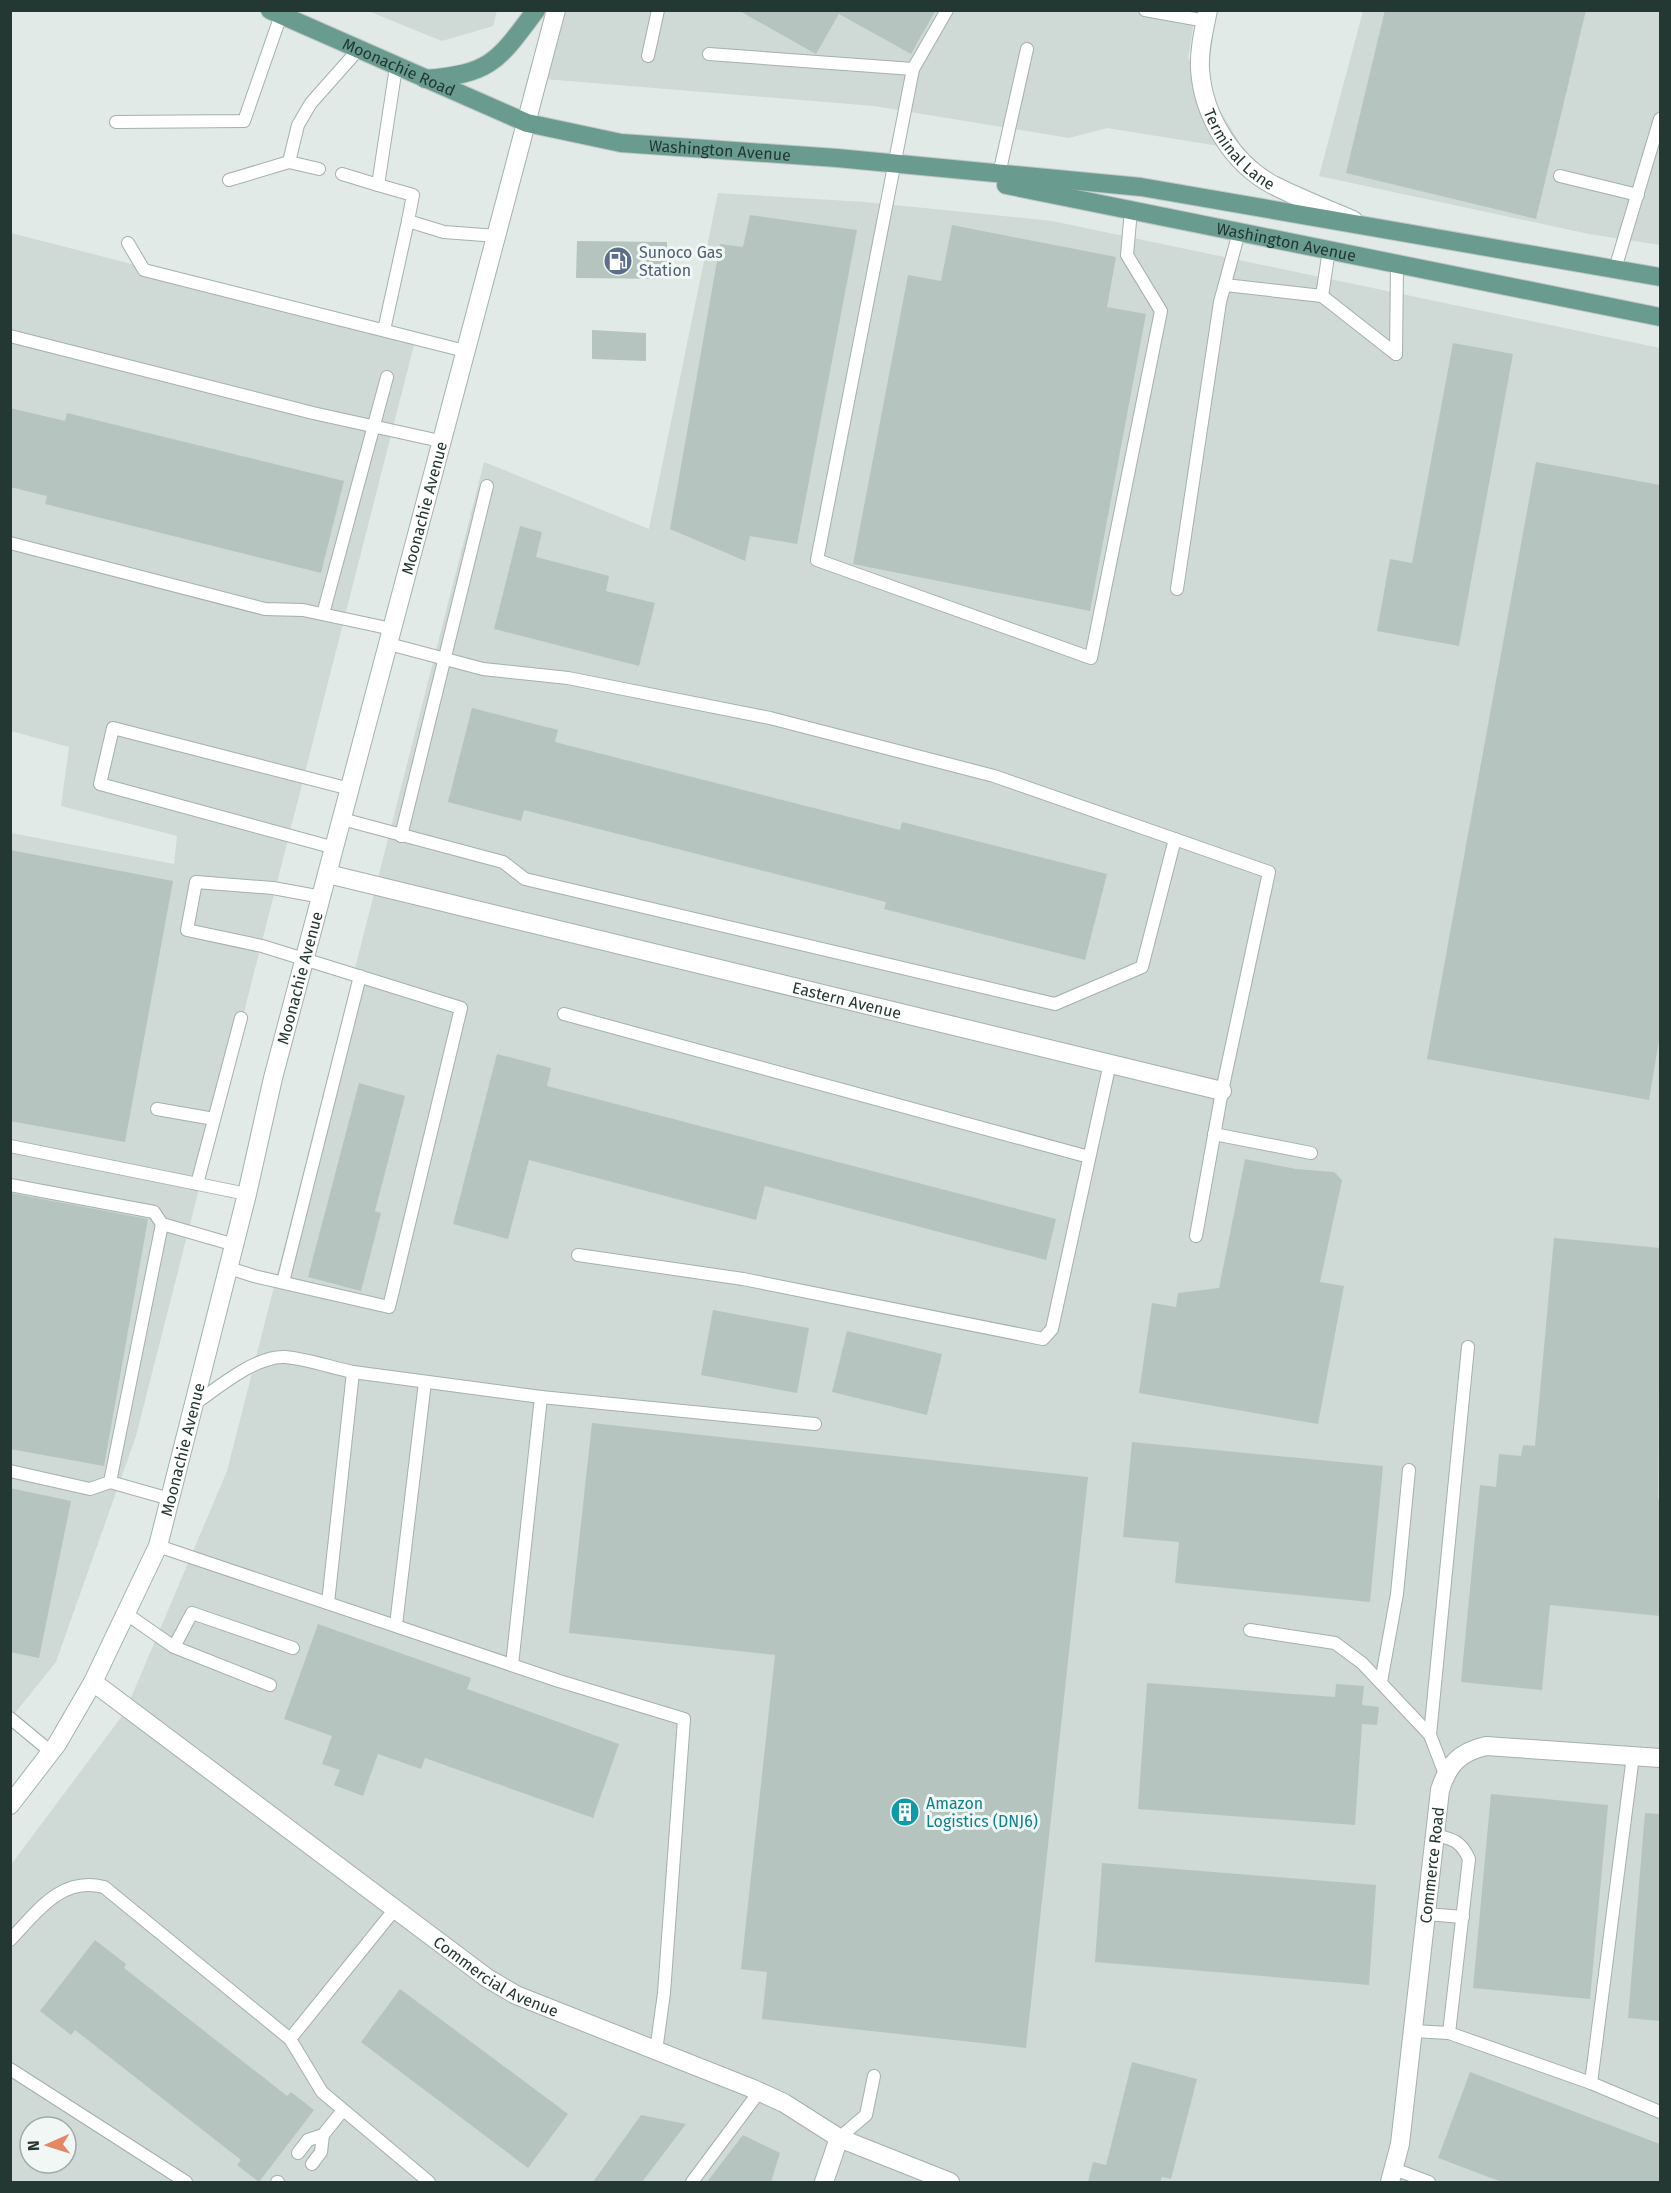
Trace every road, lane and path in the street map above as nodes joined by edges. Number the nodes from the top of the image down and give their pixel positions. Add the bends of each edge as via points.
1 (536, 10) edge
2 (556, 10) edge
3 (658, 10) edge
4 (947, 10) edge
5 (1145, 10) edge
6 (276, 13) edge
7 (1207, 16) edge
8 (1027, 49) dead end
9 (358, 50) junction
10 (709, 54) dead end
11 (648, 56) dead end
12 (396, 67) junction
13 (913, 69) junction
14 (424, 80) junction
15 (1660, 119) edge
16 (116, 122) dead end
17 (527, 123) junction
18 (289, 162) junction
19 (894, 164) junction
20 (913, 166) junction
21 (319, 169) dead end
22 (342, 174) dead end
23 (999, 174) junction
24 (1560, 176) dead end
25 (229, 180) dead end
26 (378, 185) junction
27 (1638, 195) junction
28 (1131, 210) junction
29 (408, 221) junction
30 (1365, 226) junction
31 (1239, 232) junction
32 (497, 236) junction
33 (128, 243) dead end
34 (1329, 250) junction
35 (1397, 264) junction
36 (1615, 269) junction
37 (1660, 277) edge
38 (1225, 285) junction
39 (1322, 296) junction
40 (1660, 317) edge
41 (384, 330) junction
42 (10, 336) edge
43 (465, 351) junction
44 (387, 376) dead end
45 (373, 426) junction
46 (440, 441) junction
47 (487, 486) dead end
48 (10, 543) edge
49 (1177, 589) dead end
50 (323, 614) junction
51 (390, 637) junction
52 (445, 657) junction
53 (350, 789) junction
54 (342, 819) junction
55 (401, 836) junction
56 (1175, 839) junction
57 (335, 848) junction
58 (328, 874) junction
59 (322, 897) junction
60 (305, 959) junction
61 (360, 976) junction
62 (564, 1014) dead end
63 (241, 1018) dead end
64 (1110, 1063) junction
65 (1222, 1091) junction
66 (157, 1108) dead end
67 (214, 1119) junction
68 (1214, 1134) junction
69 (10, 1146) edge
70 (1311, 1153) dead end
71 (1089, 1157) junction
72 (197, 1184) junction
73 (10, 1185) edge
74 (248, 1194) junction
75 (162, 1224) junction
76 (1196, 1236) dead end
77 (235, 1245) junction
78 (578, 1255) dead end
79 (229, 1268) junction
80 (283, 1282) junction
81 (1468, 1347) dead end
82 (352, 1372) junction
83 (425, 1382) junction
84 (541, 1397) junction
85 (195, 1403) junction
86 (815, 1424) dead end
87 (1409, 1470) dead end
88 (10, 1471) edge
89 (110, 1482) junction
90 (170, 1499) junction
91 (159, 1546) junction
92 (328, 1602) junction
93 (128, 1615) junction
94 (396, 1625) junction
95 (1250, 1630) dead end
96 (174, 1647) junction
97 (294, 1648) dead end
98 (512, 1665) junction
99 (93, 1682) junction
100 (1381, 1682) junction
101 (270, 1685) dead end
102 (10, 1718) edge
103 (1430, 1735) junction
104 (51, 1752) junction
105 (1632, 1756) junction
106 (1660, 1758) edge
107 (1445, 1774) junction
108 (10, 1805) edge
109 (1435, 1835) junction
110 (395, 1909) junction
111 (1426, 1914) junction
112 (1462, 1917) junction
113 (10, 1940) edge
114 (1413, 2031) junction
115 (1449, 2033) junction
116 (290, 2039) junction
117 (656, 2051) junction
118 (10, 2069) edge
119 (874, 2076) dead end
120 (1591, 2083) junction
121 (759, 2092) junction
122 (344, 2110) junction
123 (1660, 2112) edge
124 (323, 2135) junction
125 (838, 2138) junction
126 (298, 2153) dead end
127 (312, 2164) dead end
128 (1392, 2176) edge
129 (186, 2182) edge
130 (429, 2182) edge
131 (692, 2182) edge
132 (824, 2182) edge
133 (950, 2182) edge
134 (1429, 2182) edge

1 - 14 main road via 506,51 487,67
2 - 17 street, Moonachie Avenue
3 - 11 lane
4 - 13 lane
5 - 7 lane
6 - 9 main road, Moonachie Road
6 - 16 lane via 244,121
7 - 30 street, Terminal Lane via 1200,70 1214,123 1229,146 1271,184
8 - 23 lane
9 - 12 main road, Moonachie Road
9 - 18 lane via 311,103 298,125
10 - 13 lane
12 - 14 main road, Moonachie Road
12 - 26 lane
13 - 19 lane
14 - 17 main road, Moonachie Road
15 - 27 lane
17 - 19 main road, Washington Avenue via 621,143
17 - 32 street, Moonachie Avenue
18 - 21 lane
18 - 25 lane
19 - 20 main road, Washington Avenue
19 - 28 lane via 817,560 1091,658 1161,311 1127,255
20 - 23 main road, Washington Avenue
20 - 28 main road, Washington Avenue
22 - 26 lane
23 - 30 main road, Washington Avenue via 1141,187
24 - 27 lane
26 - 29 lane via 413,195
27 - 36 lane
28 - 31 main road, Washington Avenue
29 - 32 lane via 444,232
29 - 41 lane
30 - 36 main road, Washington Avenue
31 - 34 main road, Washington Avenue
31 - 38 lane
32 - 43 street, Moonachie Avenue
33 - 41 lane via 144,270
34 - 35 main road, Washington Avenue
34 - 39 lane
35 - 39 lane via 1396,354
35 - 40 main road, Washington Avenue
36 - 37 main road, Washington Avenue
38 - 39 lane
38 - 49 lane
41 - 43 lane
42 - 45 lane
43 - 46 street, Moonachie Avenue
44 - 45 lane
45 - 46 lane
45 - 50 lane
46 - 51 street, Moonachie Avenue
47 - 52 lane
48 - 50 lane via 265,609
50 - 51 lane
51 - 52 lane
51 - 53 street, Moonachie Avenue
52 - 55 lane
52 - 56 lane via 483,669 568,678 770,718 994,776
53 - 54 street, Moonachie Avenue
53 - 57 lane via 113,728 100,784
54 - 55 lane
54 - 57 street, Moonachie Avenue
55 - 56 lane via 503,862 525,879 1055,1004 1142,967
56 - 65 lane via 1269,872
57 - 58 street, Moonachie Avenue
58 - 59 street, Moonachie Avenue
58 - 64 street, Eastern Avenue
59 - 60 street, Moonachie Avenue
59 - 60 lane via 273,888 196,882 187,930
60 - 61 lane
60 - 74 street, Moonachie Avenue via 273,1077
61 - 80 lane
61 - 80 lane via 461,1008 389,1306
62 - 71 lane
63 - 67 lane
64 - 65 street, Eastern Avenue
64 - 71 lane
65 - 68 lane
66 - 67 lane
67 - 72 lane
68 - 70 lane
68 - 76 lane
69 - 72 lane
71 - 78 lane via 1052,1329 1043,1339 743,1279
72 - 74 lane
73 - 75 lane via 154,1212
74 - 77 street, Moonachie Avenue
75 - 77 lane
75 - 89 lane
77 - 79 street, Moonachie Avenue
79 - 80 lane
79 - 85 street, Moonachie Avenue
81 - 103 lane
82 - 83 lane
82 - 85 lane via 283,1357 271,1359 242,1372
82 - 92 lane
83 - 84 lane
83 - 94 lane
84 - 86 lane
84 - 98 lane
85 - 90 street, Moonachie Avenue
87 - 100 lane via 1397,1594
88 - 89 lane via 90,1489
89 - 90 lane
90 - 91 street, Moonachie Avenue
91 - 92 lane
91 - 93 street, Moonachie Avenue
92 - 94 lane
93 - 96 lane
93 - 99 street, Moonachie Avenue
94 - 98 lane
95 - 100 lane via 1335,1643
96 - 97 lane via 192,1612
96 - 101 lane
98 - 117 lane via 684,1719 664,1993
99 - 104 street, Moonachie Avenue
99 - 110 street, Commercial Avenue
100 - 103 lane
102 - 104 lane
103 - 107 lane
104 - 108 street, Moonachie Avenue
105 - 106 street
105 - 107 street via 1486,1746 1456,1759
105 - 120 lane
107 - 109 street, Commerce Road
109 - 111 street, Commerce Road
109 - 112 lane via 1455,1839 1469,1859
110 - 116 lane
110 - 117 street, Commercial Avenue via 516,1995
111 - 112 lane
111 - 114 street, Commerce Road
112 - 115 lane
113 - 116 lane via 57,1893 88,1883 104,1887
114 - 115 lane
114 - 128 street, Commerce Road via 1400,2144
115 - 120 lane
116 - 122 lane via 322,2092
117 - 121 street, Commercial Avenue
118 - 129 lane
119 - 125 lane via 866,2115
120 - 123 lane
121 - 125 street, Commercial Avenue via 784,2103
121 - 131 lane
122 - 124 lane
122 - 130 lane
124 - 126 lane via 308,2140
124 - 127 lane via 321,2152
125 - 132 street
125 - 133 street, Commercial Avenue
128 - 134 lane

